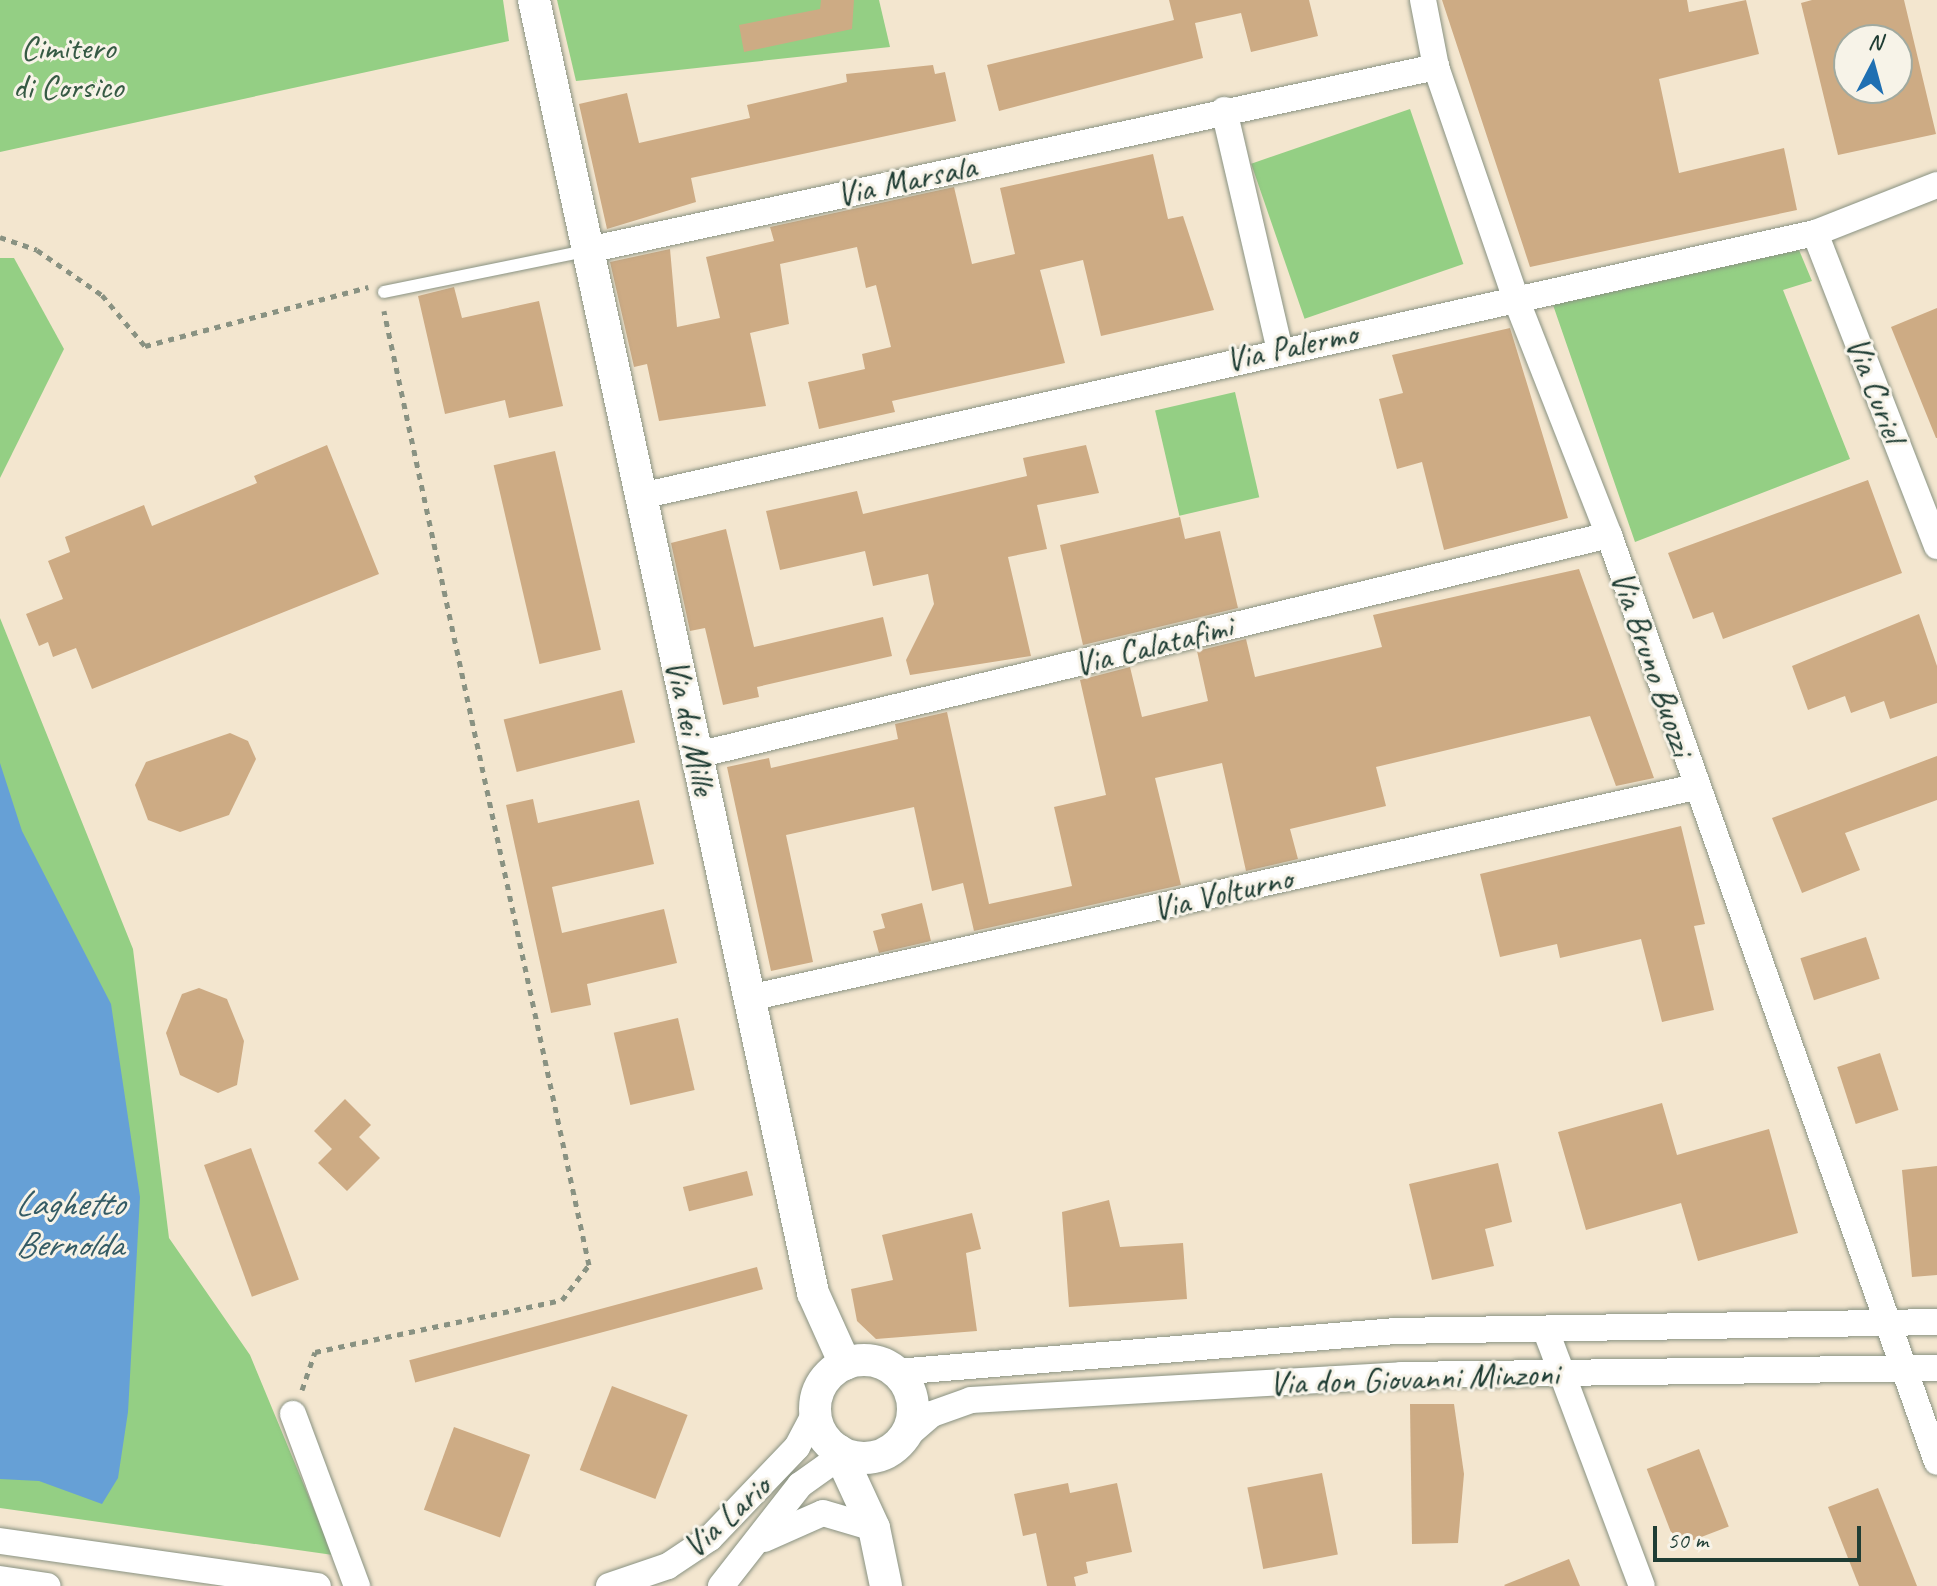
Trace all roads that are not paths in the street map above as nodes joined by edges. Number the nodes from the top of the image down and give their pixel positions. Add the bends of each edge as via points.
1 (534, 0) edge
2 (1423, 0) edge
3 (1436, 67) junction
4 (1224, 110) junction
5 (1937, 185) edge
6 (1815, 233) junction
7 (588, 250) junction
8 (381, 292) road end
9 (1516, 299) junction
10 (1279, 347) junction
11 (641, 496) junction
12 (1609, 535) junction
13 (1937, 546) edge
14 (697, 755) junction
15 (1695, 787) junction
16 (749, 998) junction
17 (1937, 1322) edge
18 (1886, 1327) junction
19 (1546, 1331) junction
20 (845, 1364) junction
21 (1937, 1368) edge
22 (1900, 1371) junction
23 (896, 1372) junction
24 (1556, 1372) junction
25 (816, 1412) junction
26 (293, 1414) road end
27 (903, 1439) junction
28 (847, 1455) junction
29 (1937, 1462) edge
30 (874, 1528) junction
31 (0, 1541) edge
32 (748, 1556) junction
33 (0, 1579) edge
34 (47, 1586) edge
35 (318, 1586) edge
36 (357, 1586) edge
37 (609, 1586) edge
38 (721, 1586) edge
39 (886, 1586) edge
40 (1642, 1586) edge

1 - 7 street, Via dei Mille
2 - 3 street, Via Bruno Buozzi
3 - 4 street, Via Marsala
3 - 9 street, Via Bruno Buozzi
4 - 7 street, Via Marsala
4 - 10 street
5 - 6 street, Via Palermo
6 - 9 street, Via Palermo
6 - 13 street, Via Curiel
7 - 8 lane
7 - 11 street, Via dei Mille
9 - 10 street, Via Palermo
9 - 12 street, Via Bruno Buozzi
10 - 11 street, Via Palermo
11 - 14 street, Via dei Mille
12 - 14 street, Via Calatafimi
12 - 15 street, Via Bruno Buozzi
14 - 16 street, Via dei Mille
15 - 16 street, Via Volturno
15 - 18 street, Via Bruno Buozzi
16 - 20 street, Via dei Mille via 816,1305
17 - 18 street, Via don Giovanni Minzoni
18 - 19 street, Via don Giovanni Minzoni
18 - 22 street, Via Bruno Buozzi
19 - 23 street, Via don Giovanni Minzoni via 1396,1331
19 - 24 street
20 - 23 street via 876,1362
20 - 25 street via 821,1387
21 - 22 street, Via don Giovanni Minzoni
22 - 24 street, Via don Giovanni Minzoni
22 - 29 street, Via Bruno Buozzi
23 - 27 street via 913,1406
24 - 27 street, Via don Giovanni Minzoni via 971,1400 932,1414
24 - 40 street
25 - 28 street
25 - 37 street, Via Lario via 797,1447 710,1538 668,1566
26 - 36 street
27 - 28 street via 884,1454
27 - 30 street via 878,1486
28 - 30 street
28 - 32 street, Via Lario via 792,1493
30 - 32 street, Via Lario via 842,1513 814,1514 778,1528
30 - 39 street
31 - 35 street
32 - 38 street, Via Lario
33 - 34 street

